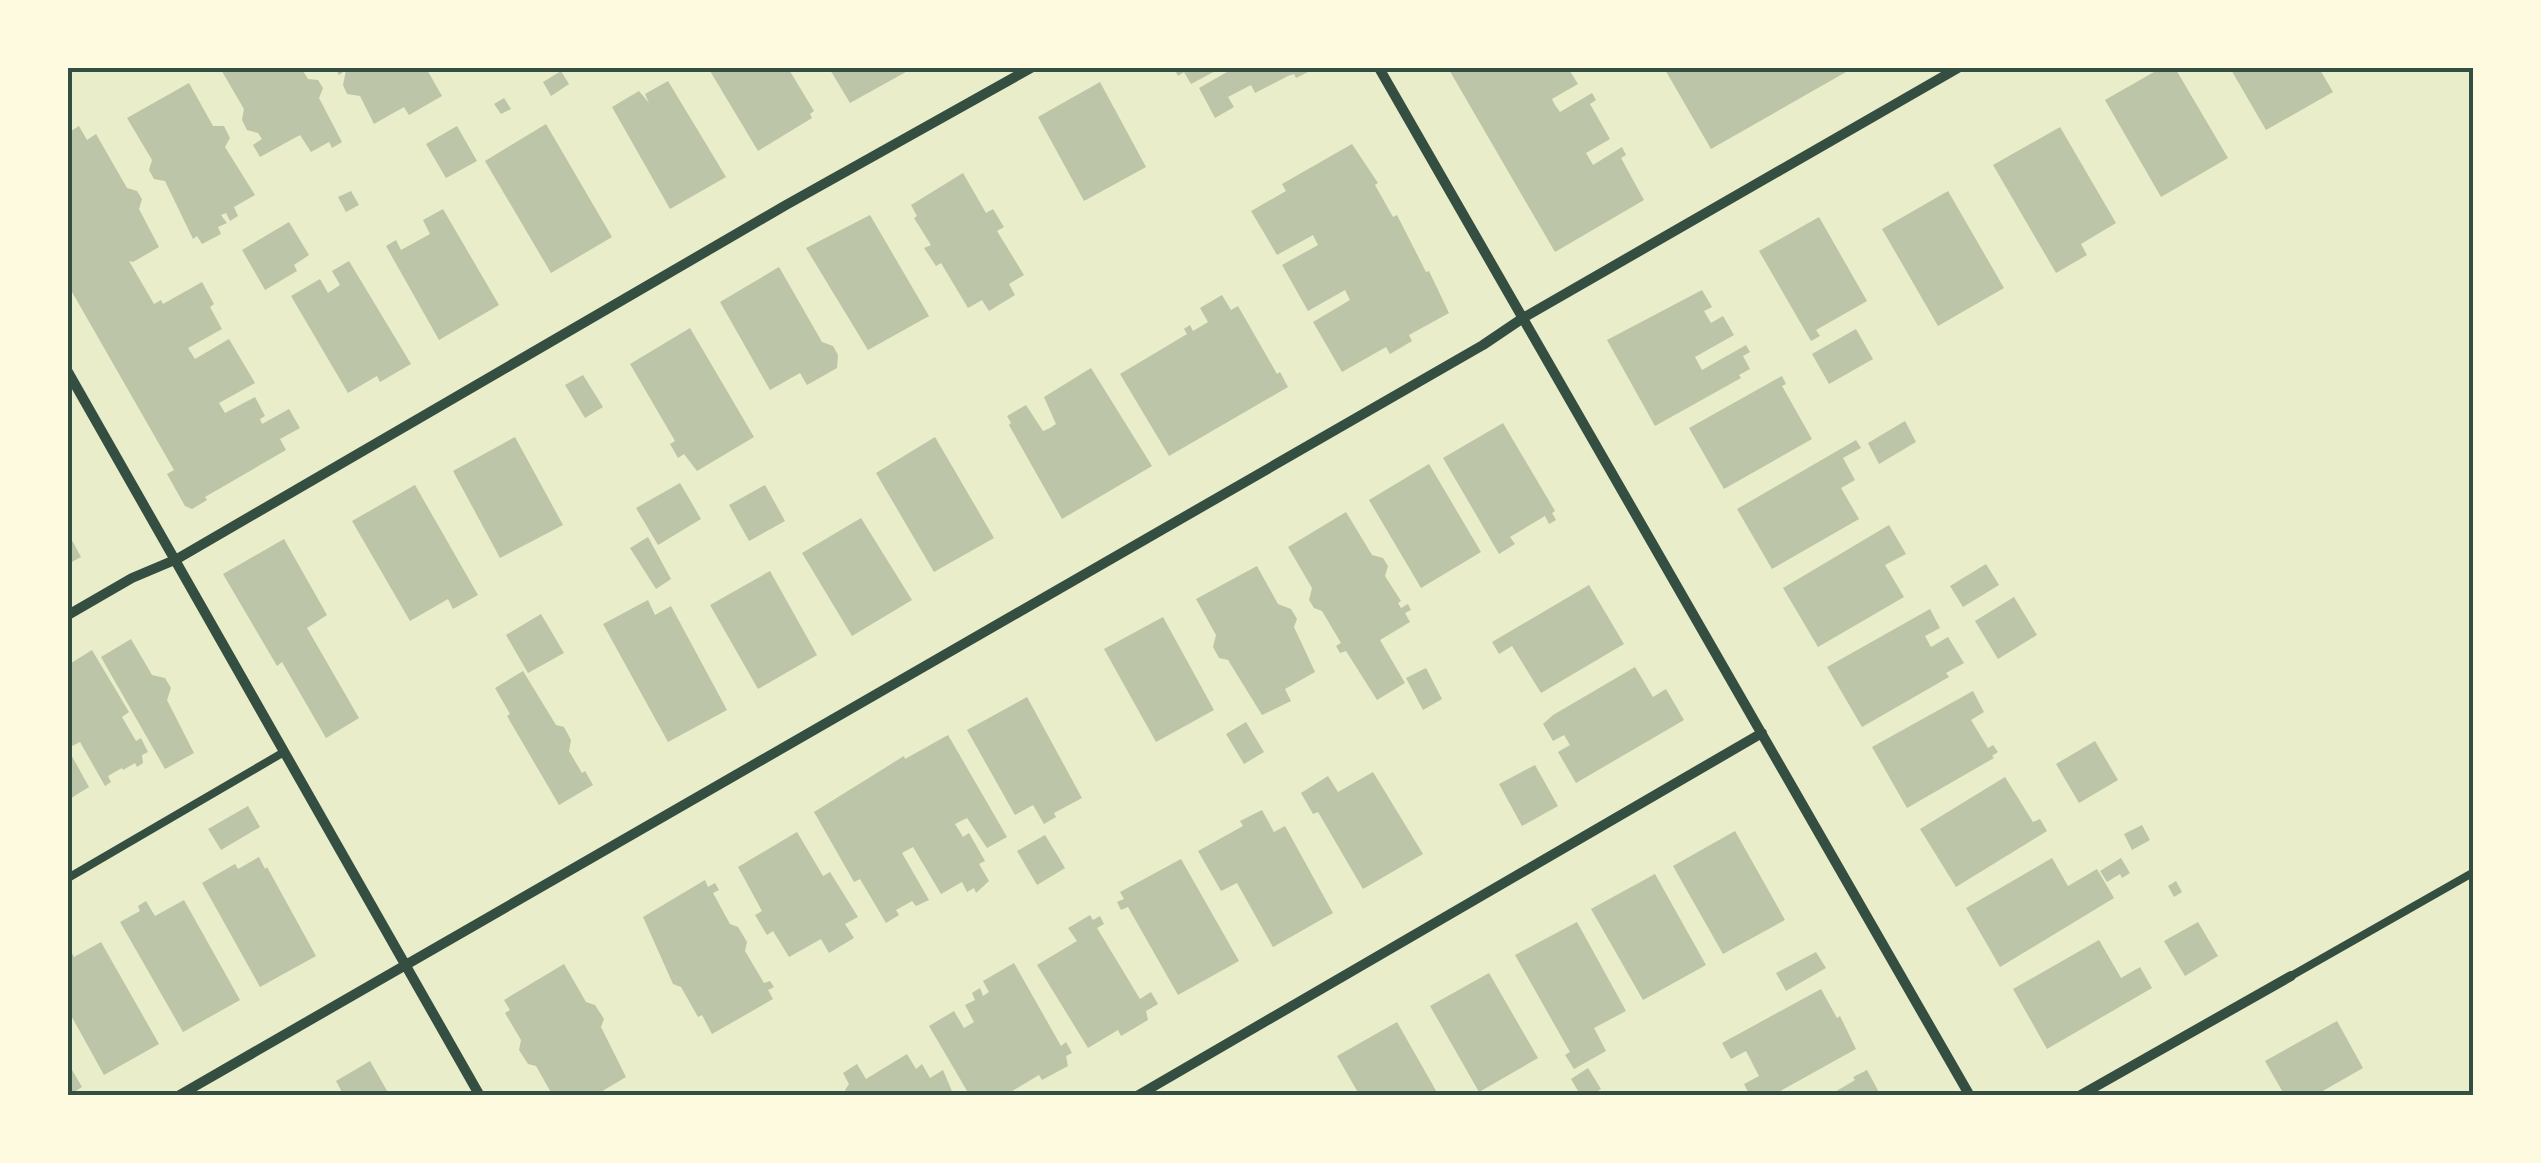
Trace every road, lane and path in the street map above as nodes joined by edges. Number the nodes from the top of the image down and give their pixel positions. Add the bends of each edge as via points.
1 (1031, 68) edge
2 (1378, 68) edge
3 (1958, 68) edge
4 (1523, 318) junction
5 (68, 372) edge
6 (177, 559) junction
7 (68, 616) edge
8 (1762, 734) junction
9 (284, 752) junction
10 (2474, 872) edge
11 (68, 878) edge
12 (406, 965) junction
13 (2291, 976) joint
14 (178, 1096) edge
15 (480, 1096) edge
16 (1137, 1096) edge
17 (1970, 1096) edge
18 (2079, 1096) edge

1 - 6 street
2 - 4 street
3 - 4 street
4 - 8 street
4 - 12 street
5 - 6 street
6 - 7 street
6 - 9 street
8 - 16 street
8 - 17 street
9 - 11 lane
9 - 12 street
10 - 13 lane
12 - 14 street
12 - 15 street
13 - 18 street

